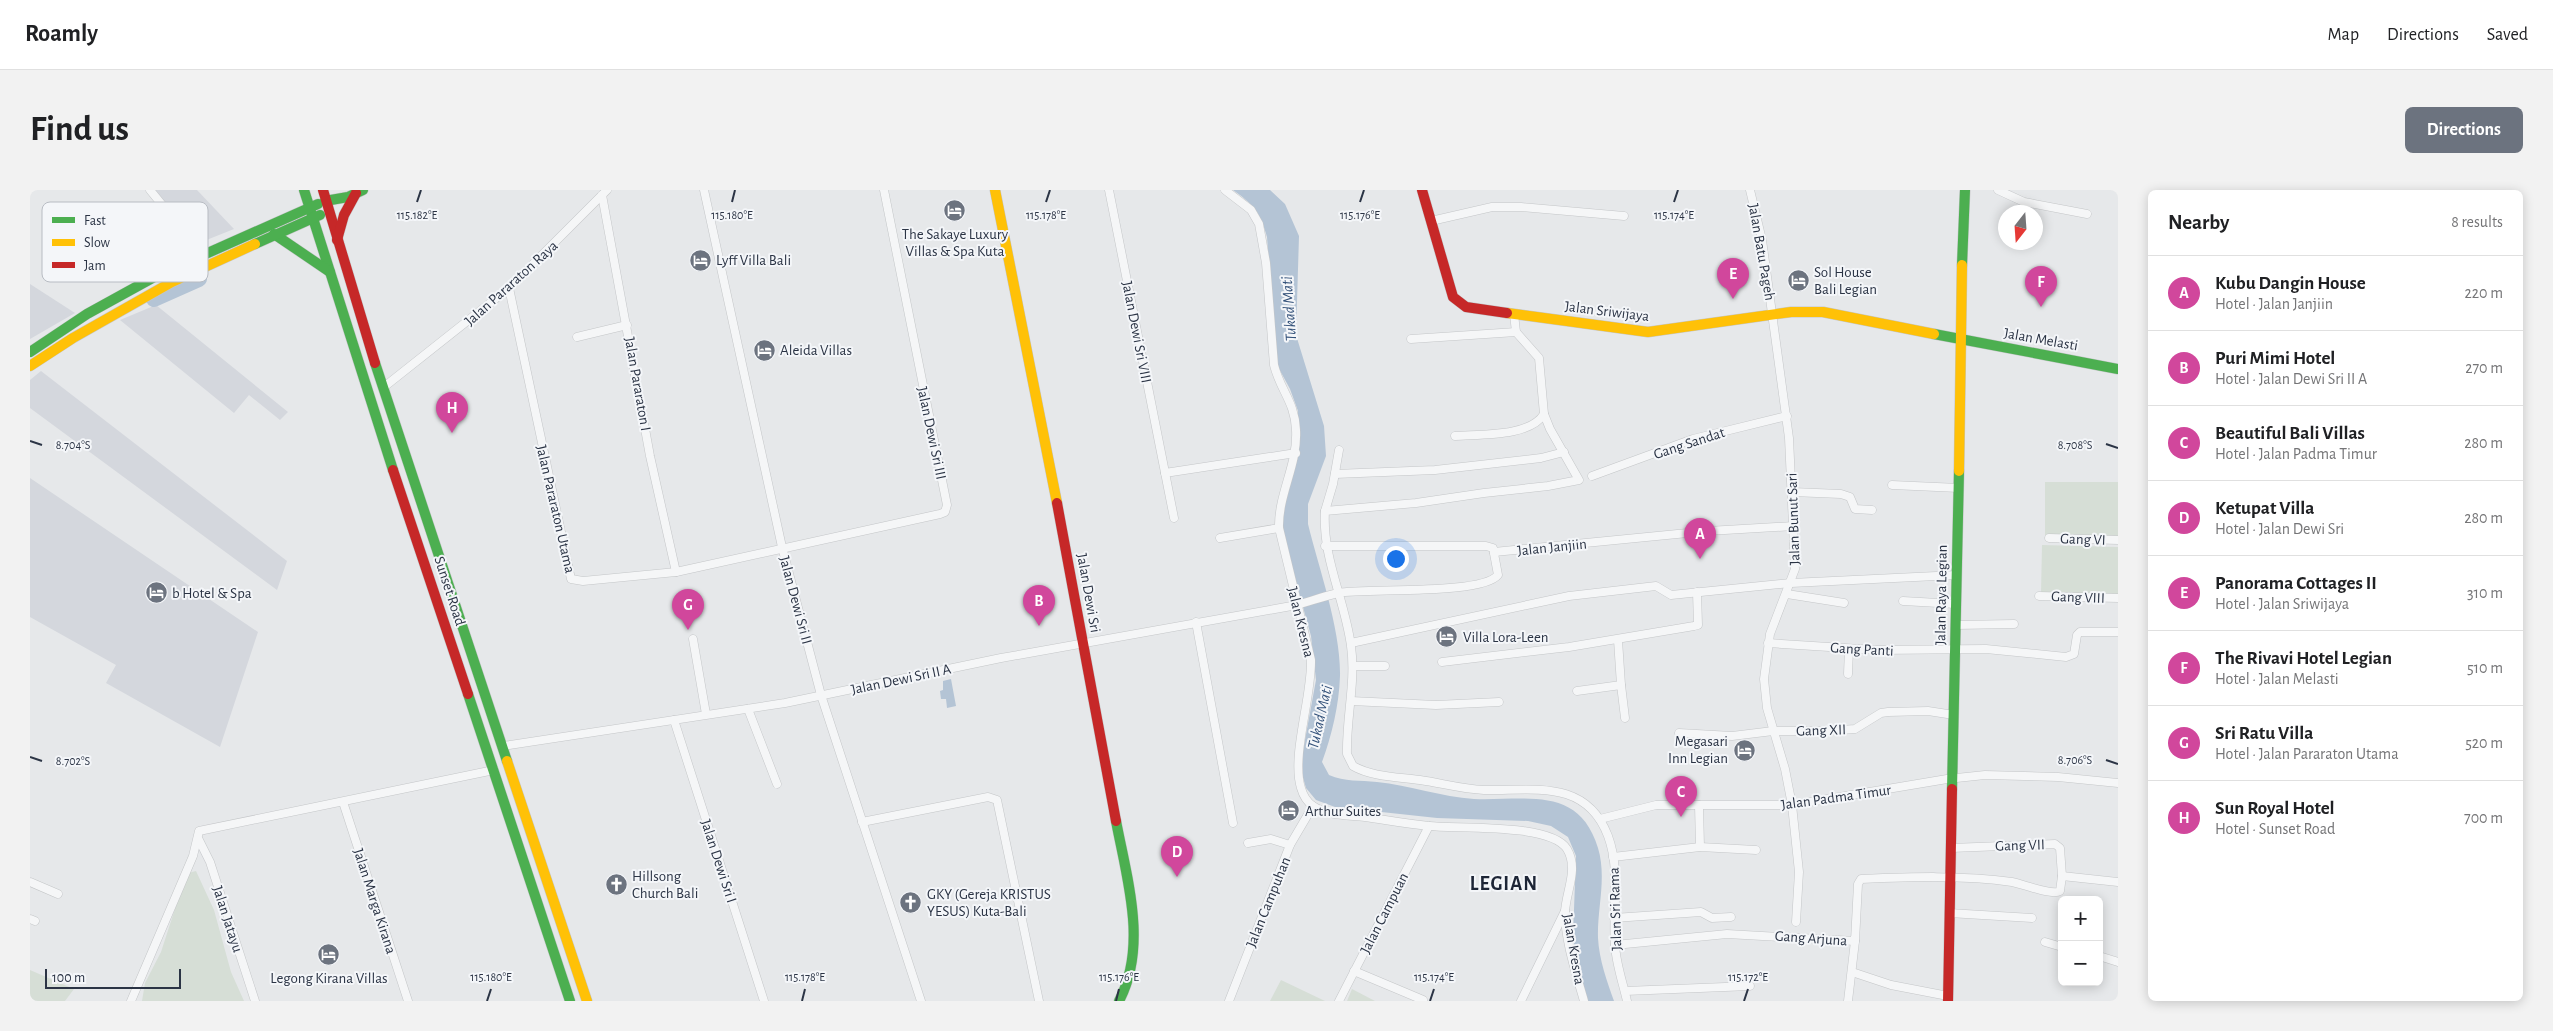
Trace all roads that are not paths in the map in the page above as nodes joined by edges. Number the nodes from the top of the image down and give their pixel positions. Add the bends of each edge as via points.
1 (150, 190) edge
2 (304, 190) edge
3 (323, 190) edge
4 (704, 190) edge
5 (884, 190) edge
6 (995, 190) edge
7 (1109, 190) edge
8 (1226, 190) edge
9 (1422, 190) edge
10 (1750, 190) edge
11 (1965, 190) edge
12 (1998, 190) edge
13 (356, 193) edge
14 (605, 193) edge
15 (326, 201) junction
16 (160, 202) edge
17 (328, 212) junction
18 (311, 213) junction
19 (2086, 214) dead end
20 (1624, 216) dead end
21 (1431, 221) junction
22 (274, 234) junction
23 (337, 240) junction
24 (208, 253) edge
25 (208, 265) edge
26 (330, 272) junction
27 (145, 282) edge
28 (172, 282) edge
29 (509, 288) junction
30 (1514, 314) junction
31 (1772, 315) junction
32 (627, 325) junction
33 (1516, 332) junction
34 (577, 337) dead end
35 (1411, 339) dead end
36 (1959, 340) junction
37 (30, 352) edge
38 (30, 366) edge
39 (2118, 369) edge
40 (384, 387) junction
41 (1544, 414) junction
42 (1787, 416) junction
43 (1455, 436) dead end
44 (1339, 450) dead end
45 (1564, 452) junction
46 (1296, 453) junction
47 (1165, 473) junction
48 (1335, 474) junction
49 (1592, 476) dead end
50 (1892, 485) dead end
51 (1958, 488) junction
52 (1792, 492) junction
53 (1872, 510) dead end
54 (1324, 511) junction
55 (1174, 518) dead end
56 (1794, 526) junction
57 (1279, 528) junction
58 (1220, 538) dead end
59 (2049, 538) dead end
60 (2118, 540) edge
61 (1325, 546) junction
62 (782, 547) junction
63 (1494, 552) junction
64 (676, 572) junction
65 (1957, 574) junction
66 (1791, 583) junction
67 (1697, 592) junction
68 (1337, 594) junction
69 (1787, 594) junction
70 (2038, 596) dead end
71 (2118, 598) edge
72 (1903, 601) dead end
73 (1844, 603) dead end
74 (1299, 604) junction
75 (1956, 604) junction
76 (1196, 622) junction
77 (2014, 624) dead end
78 (1956, 625) junction
79 (2118, 632) edge
80 (693, 639) dead end
81 (1618, 640) junction
82 (1083, 643) junction
83 (1351, 643) junction
84 (1768, 643) junction
85 (1955, 648) junction
86 (1849, 649) junction
87 (1442, 662) dead end
88 (1353, 666) junction
89 (1385, 666) dead end
90 (1848, 674) dead end
91 (1622, 685) junction
92 (1578, 691) dead end
93 (821, 695) junction
94 (1351, 701) junction
95 (1499, 702) dead end
96 (748, 709) junction
97 (706, 714) junction
98 (1954, 715) junction
99 (1625, 718) dead end
100 (674, 720) junction
101 (1773, 730) junction
102 (1679, 733) dead end
103 (503, 746) junction
104 (494, 770) junction
105 (1952, 778) junction
106 (2118, 783) edge
107 (777, 784) dead end
108 (343, 802) junction
109 (1699, 805) junction
110 (1792, 805) junction
111 (1313, 806) junction
112 (1600, 819) junction
113 (862, 822) junction
114 (1233, 823) dead end
115 (1429, 826) junction
116 (198, 838) junction
117 (1248, 842) dead end
118 (1290, 845) junction
119 (1700, 847) junction
120 (1951, 848) junction
121 (1756, 850) dead end
122 (1614, 857) junction
123 (2062, 876) junction
124 (1950, 878) junction
125 (30, 882) edge
126 (2118, 882) edge
127 (58, 894) dead end
128 (1565, 911) junction
129 (1950, 913) junction
130 (1731, 917) dead end
131 (1614, 918) junction
132 (2032, 918) dead end
133 (1796, 922) dead end
134 (1855, 941) junction
135 (2045, 942) dead end
136 (1615, 945) junction
137 (2058, 945) edge
138 (2103, 953) edge
139 (2118, 956) edge
140 (2103, 957) edge
141 (2118, 962) edge
142 (1354, 971) junction
143 (1852, 972) junction
144 (1750, 986) dead end
145 (1625, 991) junction
146 (1948, 998) edge
147 (1423, 1000) edge
148 (131, 1001) edge
149 (255, 1001) edge
150 (408, 1001) edge
151 (570, 1001) edge
152 (587, 1001) edge
153 (764, 1001) edge
154 (921, 1001) edge
155 (1039, 1001) edge
156 (1119, 1001) edge
157 (1229, 1001) edge
158 (1339, 1001) edge
159 (1520, 1001) edge
160 (1584, 1001) edge
161 (1628, 1001) edge
162 (1848, 1001) edge

1 - 16 street
2 - 18 main road, Sunset Road
3 - 15 main road, Sunset Road
4 - 62 street, Jalan Dewi Sri II
5 - 62 street, Jalan Dewi Sri III via 947,509 940,514
6 - 82 main road, Jalan Dewi Sri
7 - 47 street, Jalan Dewi Sri VIII
8 - 46 street, Jalan Kresna via 1251,210 1259,224 1266,263 1274,365 1293,406
9 - 21 main road, Jalan Sriwijaya
10 - 31 street, Jalan Batu Pageh via 1762,240
11 - 36 main road, Jalan Raya Legian
12 - 19 street via 2024,202
13 - 15 main road
13 - 17 main road
13 - 23 main road via 344,215
14 - 29 street, Jalan Pararaton Raya
14 - 32 street, Jalan Pararaton I
15 - 17 main road, Sunset Road
15 - 18 main road
17 - 18 main road
17 - 23 main road, Sunset Road
18 - 22 main road
18 - 24 main road
18 - 26 main road, Sunset Road
20 - 21 street via 1492,207
21 - 30 main road, Jalan Sriwijaya via 1456,301 1466,307
22 - 25 main road
22 - 26 main road
23 - 40 main road, Sunset Road
26 - 104 main road, Sunset Road
27 - 37 main road via 87,314
28 - 38 main road via 72,338
29 - 40 street, Jalan Pararaton Raya
29 - 64 street, Jalan Pararaton Utama via 571,579
30 - 31 main road, Jalan Sriwijaya via 1648,332
30 - 33 street
31 - 36 main road, Jalan Sriwijaya via 1823,312
31 - 42 street, Jalan Bunut Sari
32 - 34 street
32 - 64 street, Jalan Pararaton I via 650,456
33 - 35 street
33 - 41 street via 1539,358
36 - 39 main road, Jalan Melasti
36 - 51 main road, Jalan Raya Legian
40 - 103 main road, Sunset Road
41 - 43 street via 1540,421 1527,429
41 - 45 street
42 - 49 street, Gang Sandat via 1693,439
42 - 52 street, Jalan Bunut Sari
44 - 48 street
45 - 48 street via 1541,458 1435,470
45 - 54 street via 1579,480 1416,503
46 - 47 street
46 - 57 street, Jalan Kresna via 1278,511
47 - 55 street, Jalan Dewi Sri VIII
48 - 54 street
50 - 51 street
51 - 65 main road, Jalan Raya Legian
52 - 53 street via 1841,494 1850,497 1855,509
52 - 56 street, Jalan Bunut Sari
54 - 61 street
56 - 63 street, Jalan Janjiin
56 - 66 street, Jalan Bunut Sari via 1796,561
57 - 58 street
57 - 74 street, Jalan Kresna
59 - 60 street, Gang VI
61 - 63 street via 1486,546 1493,548
61 - 68 street
62 - 64 street, Jalan Pararaton Utama
62 - 93 street, Jalan Dewi Sri II
63 - 68 street, Jalan Janjiin via 1498,576 1487,583 1457,588
65 - 66 street
65 - 75 main road, Jalan Raya Legian
66 - 67 street
66 - 69 street, Jalan Bunut Sari
67 - 81 street via 1698,624
67 - 83 street via 1671,595 1659,587 1647,587 1569,596
68 - 74 street, Jalan Dewi Sri II A
68 - 83 street
69 - 73 street
69 - 84 street, Jalan Bunut Sari
70 - 71 street, Gang VIII
72 - 75 street
74 - 76 street, Jalan Dewi Sri II A
74 - 111 street, Jalan Kresna via 1311,672 1298,776 1304,796
75 - 78 main road, Jalan Raya Legian
76 - 82 street, Jalan Dewi Sri II A
76 - 114 street
77 - 78 street
78 - 85 main road, Jalan Raya Legian
79 - 85 street, Gang Panti via 2080,632 2074,654 2070,657
80 - 97 street
81 - 87 street
81 - 91 street
82 - 93 street, Jalan Dewi Sri II A
82 - 156 main road, Jalan Dewi Sri via 1132,908 1134,939 1131,968
83 - 88 street
84 - 86 street, Gang Panti
84 - 101 street, Jalan Bunut Sari via 1765,692
85 - 86 street, Gang Panti
85 - 98 main road, Jalan Raya Legian
86 - 90 street
88 - 89 street
88 - 94 street
91 - 92 street
91 - 99 street
93 - 96 street, Jalan Dewi Sri II A
93 - 113 street, Jalan Dewi Sri II
94 - 95 street via 1436,705
94 - 112 street via 1347,754 1353,766 1360,770 1471,789 1559,791 1581,801
96 - 97 street, Jalan Dewi Sri II A
96 - 107 street
97 - 100 street, Jalan Dewi Sri II A
98 - 101 street, Gang XII via 1888,712 1855,729
98 - 105 main road, Jalan Raya Legian
100 - 103 street, Jalan Dewi Sri II A
100 - 153 street, Jalan Dewi Sri I
101 - 102 street, Gang XII via 1732,736
101 - 110 street, Jalan Bunut Sari
103 - 152 main road, Sunset Road
104 - 108 street
104 - 151 main road, Sunset Road
105 - 106 street, Jalan Padma Timur via 2027,775
105 - 110 street, Jalan Padma Timur
105 - 120 main road, Jalan Raya Legian
108 - 116 street via 199,831
108 - 150 street, Jalan Marga Kirana
109 - 110 street, Jalan Padma Timur
109 - 112 street, Jalan Padma Timur via 1656,805
109 - 119 street
110 - 133 street, Jalan Bunut Sari via 1799,872
111 - 115 street, Jalan Kresna via 1334,813
111 - 118 street, Jalan Campuhan
112 - 122 street, Jalan Sri Rama
113 - 154 street, Jalan Dewi Sri II
113 - 155 street via 988,797 997,800
115 - 128 street, Jalan Kresna via 1517,830 1559,841 1566,847 1572,864
115 - 142 street, Jalan Campuan
116 - 148 street
116 - 149 street, Jalan Jatayu via 210,862
117 - 118 street via 1271,839
118 - 157 street, Jalan Campuhan
119 - 121 street
119 - 122 street
120 - 123 street, Gang VII via 2056,844 2060,848
120 - 124 main road, Jalan Raya Legian
122 - 131 street, Jalan Sri Rama
123 - 124 street via 2061,887 2056,893 2012,882
123 - 126 street
124 - 129 main road, Jalan Raya Legian
124 - 134 street, Gang Arjuna via 1859,879
125 - 127 street
128 - 159 street
128 - 160 street, Jalan Kresna
129 - 132 street
129 - 146 main road, Jalan Raya Legian
130 - 131 street via 1712,918 1700,912
131 - 136 street, Jalan Sri Rama
134 - 136 street, Gang Arjuna via 1727,934
134 - 143 street
135 - 137 street
136 - 145 street, Jalan Sri Rama
138 - 139 street
140 - 141 street
142 - 147 street
142 - 158 street, Jalan Campuan
143 - 146 street
143 - 162 street
144 - 145 street
145 - 161 street, Jalan Sri Rama

